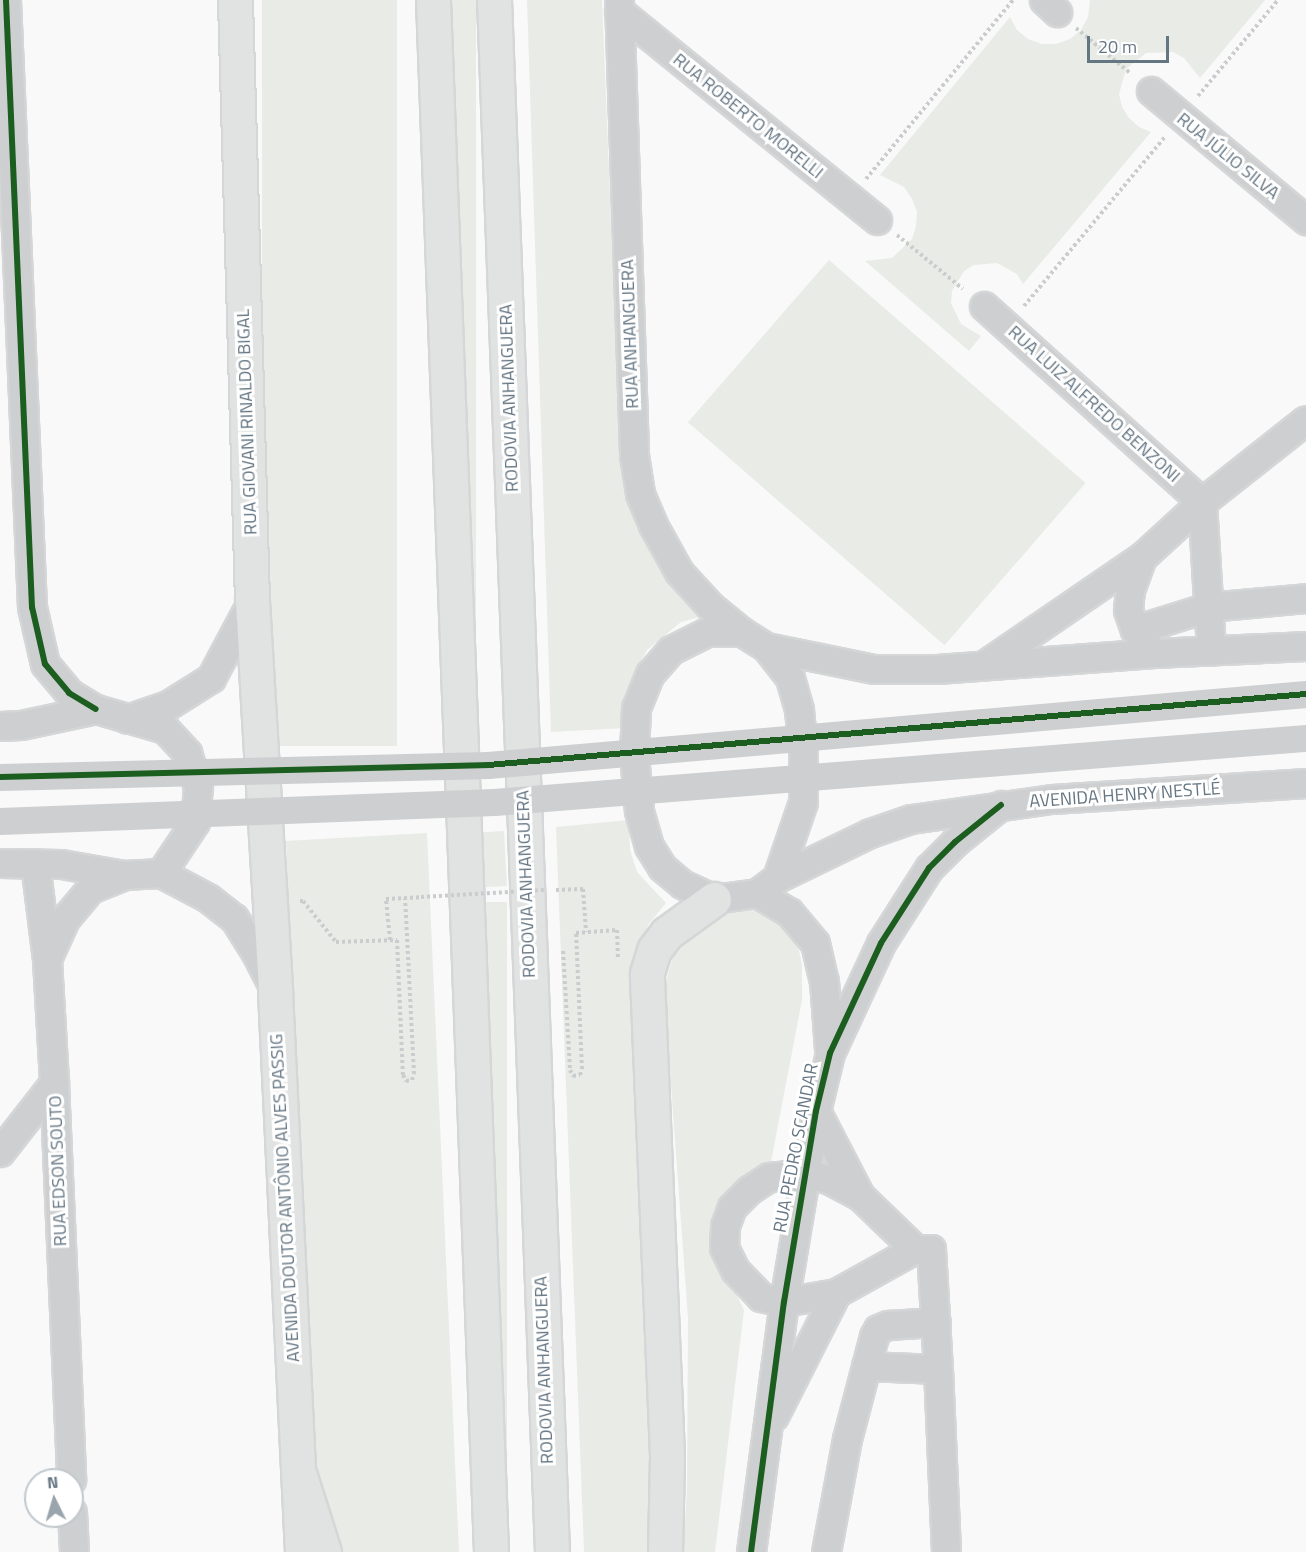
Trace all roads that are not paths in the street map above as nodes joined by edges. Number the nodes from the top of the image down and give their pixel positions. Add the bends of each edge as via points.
1 (6, 0) edge
2 (235, 0) edge
3 (434, 0) edge
4 (494, 0) edge
5 (619, 6) edge
6 (1151, 91) road end
7 (877, 220) road end
8 (1306, 220) edge
9 (9, 258) edge
10 (984, 306) road end
11 (1306, 420) edge
12 (1202, 502) junction
13 (1142, 556) junction
14 (1306, 598) edge
15 (252, 601) junction
16 (1208, 607) junction
17 (1135, 630) junction
18 (742, 632) junction
19 (1306, 646) edge
20 (766, 647) junction
21 (1211, 651) junction
22 (1154, 653) junction
23 (983, 666) junction
24 (1306, 694) edge
25 (96, 709) junction
26 (127, 719) junction
27 (0, 726) edge
28 (1306, 738) edge
29 (0, 777) edge
30 (1306, 783) edge
31 (1001, 805) junction
32 (0, 821) edge
33 (267, 844) joint
34 (34, 862) junction
35 (0, 863) edge
36 (160, 873) junction
37 (124, 875) junction
38 (767, 886) junction
39 (714, 899) junction
40 (46, 960) junction
41 (275, 992) junction
42 (830, 1053) junction
43 (54, 1083) junction
44 (816, 1111) junction
45 (0, 1152) edge
46 (805, 1173) junction
47 (860, 1196) junction
48 (915, 1249) junction
49 (836, 1293) junction
50 (784, 1302) junction
51 (936, 1322) junction
52 (866, 1366) junction
53 (938, 1369) junction
54 (764, 1436) junction
55 (70, 1468) edge
56 (299, 1473) junction
57 (73, 1528) edge
58 (74, 1552) edge
59 (302, 1552) edge
60 (324, 1552) edge
61 (490, 1552) edge
62 (552, 1552) edge
63 (665, 1552) edge
64 (750, 1552) edge
65 (826, 1552) edge
66 (946, 1552) edge

1 - 9 street
2 - 15 main road, RUA GIOVANI RINALDO BIGAL
3 - 61 main road
4 - 62 main road, RODOVIA ANHANGUERA
5 - 7 street, RUA ROBERTO MORELLI
5 - 18 street, RUA ANHANGUERA via 634,455 640,494 679,572 710,606
6 - 8 street, RUA JÚLIO SILVA
9 - 25 street via 32,607 45,664 69,693
10 - 12 street, RUA LUIZ ALFREDO BENZONI
11 - 12 street
12 - 13 street
12 - 16 street
13 - 17 street via 1130,590 1128,610
13 - 23 street
14 - 16 street
15 - 26 street via 211,678 168,705
15 - 33 main road, RUA GIOVANI RINALDO BIGAL
16 - 17 street
16 - 21 street
17 - 22 street
18 - 20 street, RUA ANHANGUERA
18 - 39 street via 707,632 670,650 650,674 636,708 634,755 639,810 649,846 662,867 682,884
19 - 21 street
20 - 23 street via 874,669
20 - 38 street via 790,678 799,710 803,750 803,802
21 - 22 street
22 - 23 street
24 - 29 street, bridge via 488,765
25 - 26 street
25 - 27 street
26 - 36 street via 165,729 187,753 198,787 195,822
28 - 32 street, bridge via 494,802
30 - 31 street, AVENIDA HENRY NESTLÉ
31 - 38 street, AVENIDA HENRY NESTLÉ via 911,819 870,833
31 - 42 street, RUA PEDRO SCANDAR via 929,868 881,943
33 - 41 main road, AVENIDA DOUTOR ANTÔNIO ALVES PASSIG
34 - 35 street
34 - 37 street
34 - 40 street, RUA EDSON SOUTO
36 - 37 street
36 - 41 street via 208,898 234,918
37 - 40 street via 90,889 65,919
38 - 39 street, AVENIDA HENRY NESTLÉ
38 - 42 street, RUA PEDRO SCANDAR via 815,943 824,981
39 - 63 main road via 667,933 654,951 647,973 667,1455
40 - 43 street, RUA EDSON SOUTO
41 - 56 main road, AVENIDA DOUTOR ANTÔNIO ALVES PASSIG
42 - 44 street, RUA PEDRO SCANDAR
43 - 45 street
43 - 55 street, RUA EDSON SOUTO
44 - 46 street, RUA PEDRO SCANDAR
44 - 47 street
46 - 47 street via 828,1179
46 - 50 street, RUA PEDRO SCANDAR
46 - 50 street via 769,1177 749,1190 732,1207 725,1226 724,1247 735,1270 761,1297
47 - 48 street
48 - 49 street
48 - 51 street via 931,1249
49 - 50 street
49 - 54 street
50 - 54 street, RUA PEDRO SCANDAR
51 - 52 street via 878,1329
51 - 53 street
52 - 53 street
52 - 65 street via 847,1438
53 - 66 street
54 - 64 street, RUA PEDRO SCANDAR
56 - 59 main road, AVENIDA DOUTOR ANTÔNIO ALVES PASSIG
56 - 60 main road
57 - 58 street

